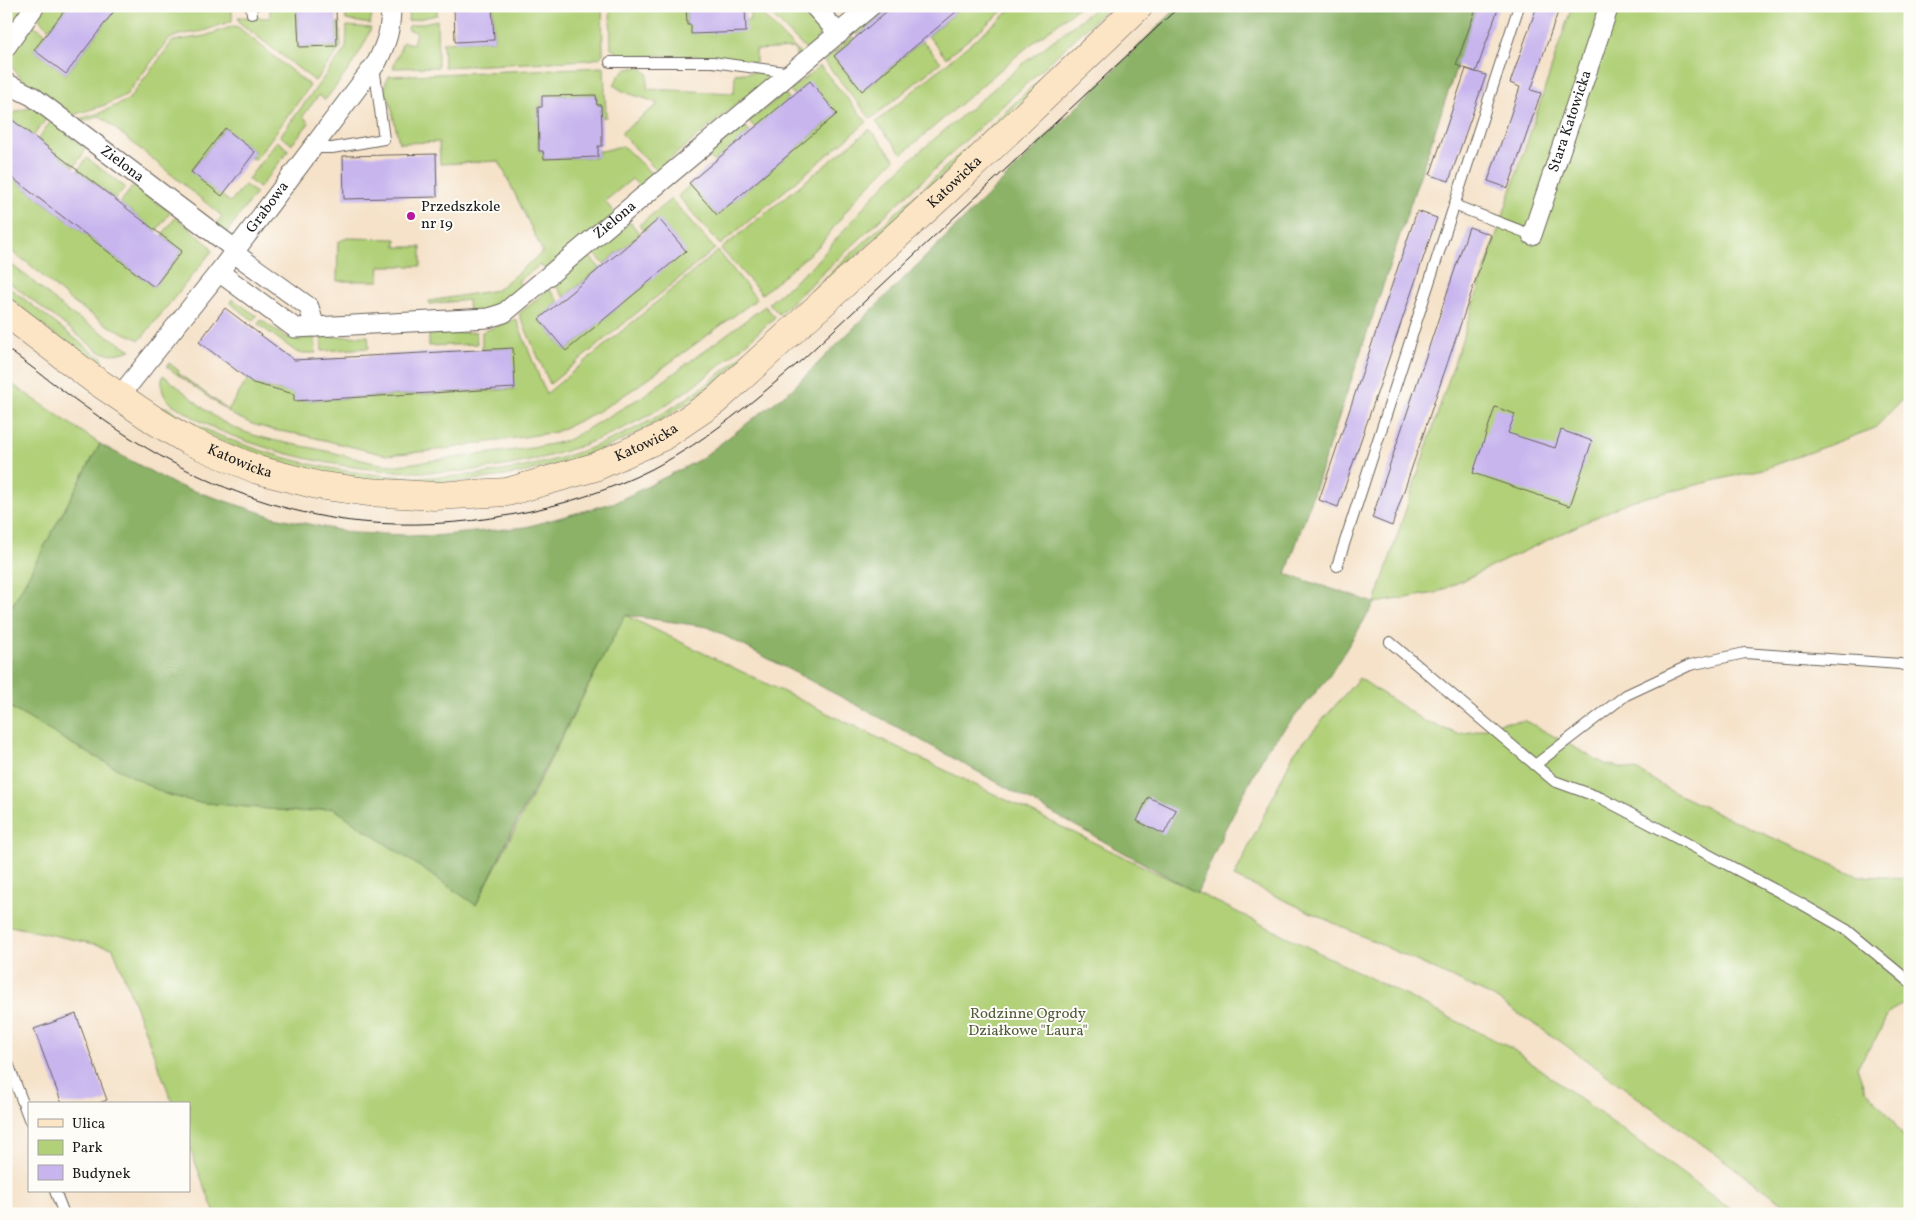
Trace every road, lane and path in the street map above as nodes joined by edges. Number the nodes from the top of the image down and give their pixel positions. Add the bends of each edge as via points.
1 (35, 6) edge
2 (391, 6) edge
3 (814, 6) edge
4 (871, 6) edge
5 (1140, 6) edge
6 (1519, 6) edge
7 (1609, 6) edge
8 (838, 34) junction
9 (6, 47) edge
10 (610, 62) dead end
11 (374, 66) junction
12 (793, 73) junction
13 (6, 83) edge
14 (313, 148) junction
15 (1454, 205) junction
16 (1532, 235) joint
17 (235, 251) junction
18 (219, 272) junction
19 (6, 312) edge
20 (315, 327) junction
21 (119, 397) junction
22 (1336, 566) dead end
23 (1390, 642) dead end
24 (1910, 666) edge
25 (1535, 765) junction
26 (1910, 982) edge
27 (6, 1058) edge
28 (28, 1116) edge
29 (55, 1192) edge
30 (64, 1214) edge

1 - 9 street
2 - 11 street, Grabowa via 388,40
3 - 8 street
4 - 8 street, Zielona
5 - 21 main road, Katowicka via 946,191 715,402 662,437 595,467 507,492 435,496 326,486 258,470 187,440
6 - 15 lane
7 - 16 street, Stara Katowicka
8 - 12 street, Zielona
10 - 12 lane via 712,62
11 - 14 street, Grabowa
11 - 14 lane via 384,139
12 - 20 street, Zielona via 504,313 488,318
13 - 17 street, Zielona via 32,96
14 - 17 street, Grabowa
15 - 16 lane
15 - 22 lane
17 - 18 street, Grabowa
17 - 20 street, Zielona via 309,307
18 - 20 street, Zielona via 295,328
18 - 21 street, Grabowa
19 - 21 main road, Katowicka
23 - 25 lane
24 - 25 lane via 1745,653 1690,665 1626,695
25 - 26 lane via 1554,781 1601,798 1800,902 1847,930
27 - 28 lane
29 - 30 lane

